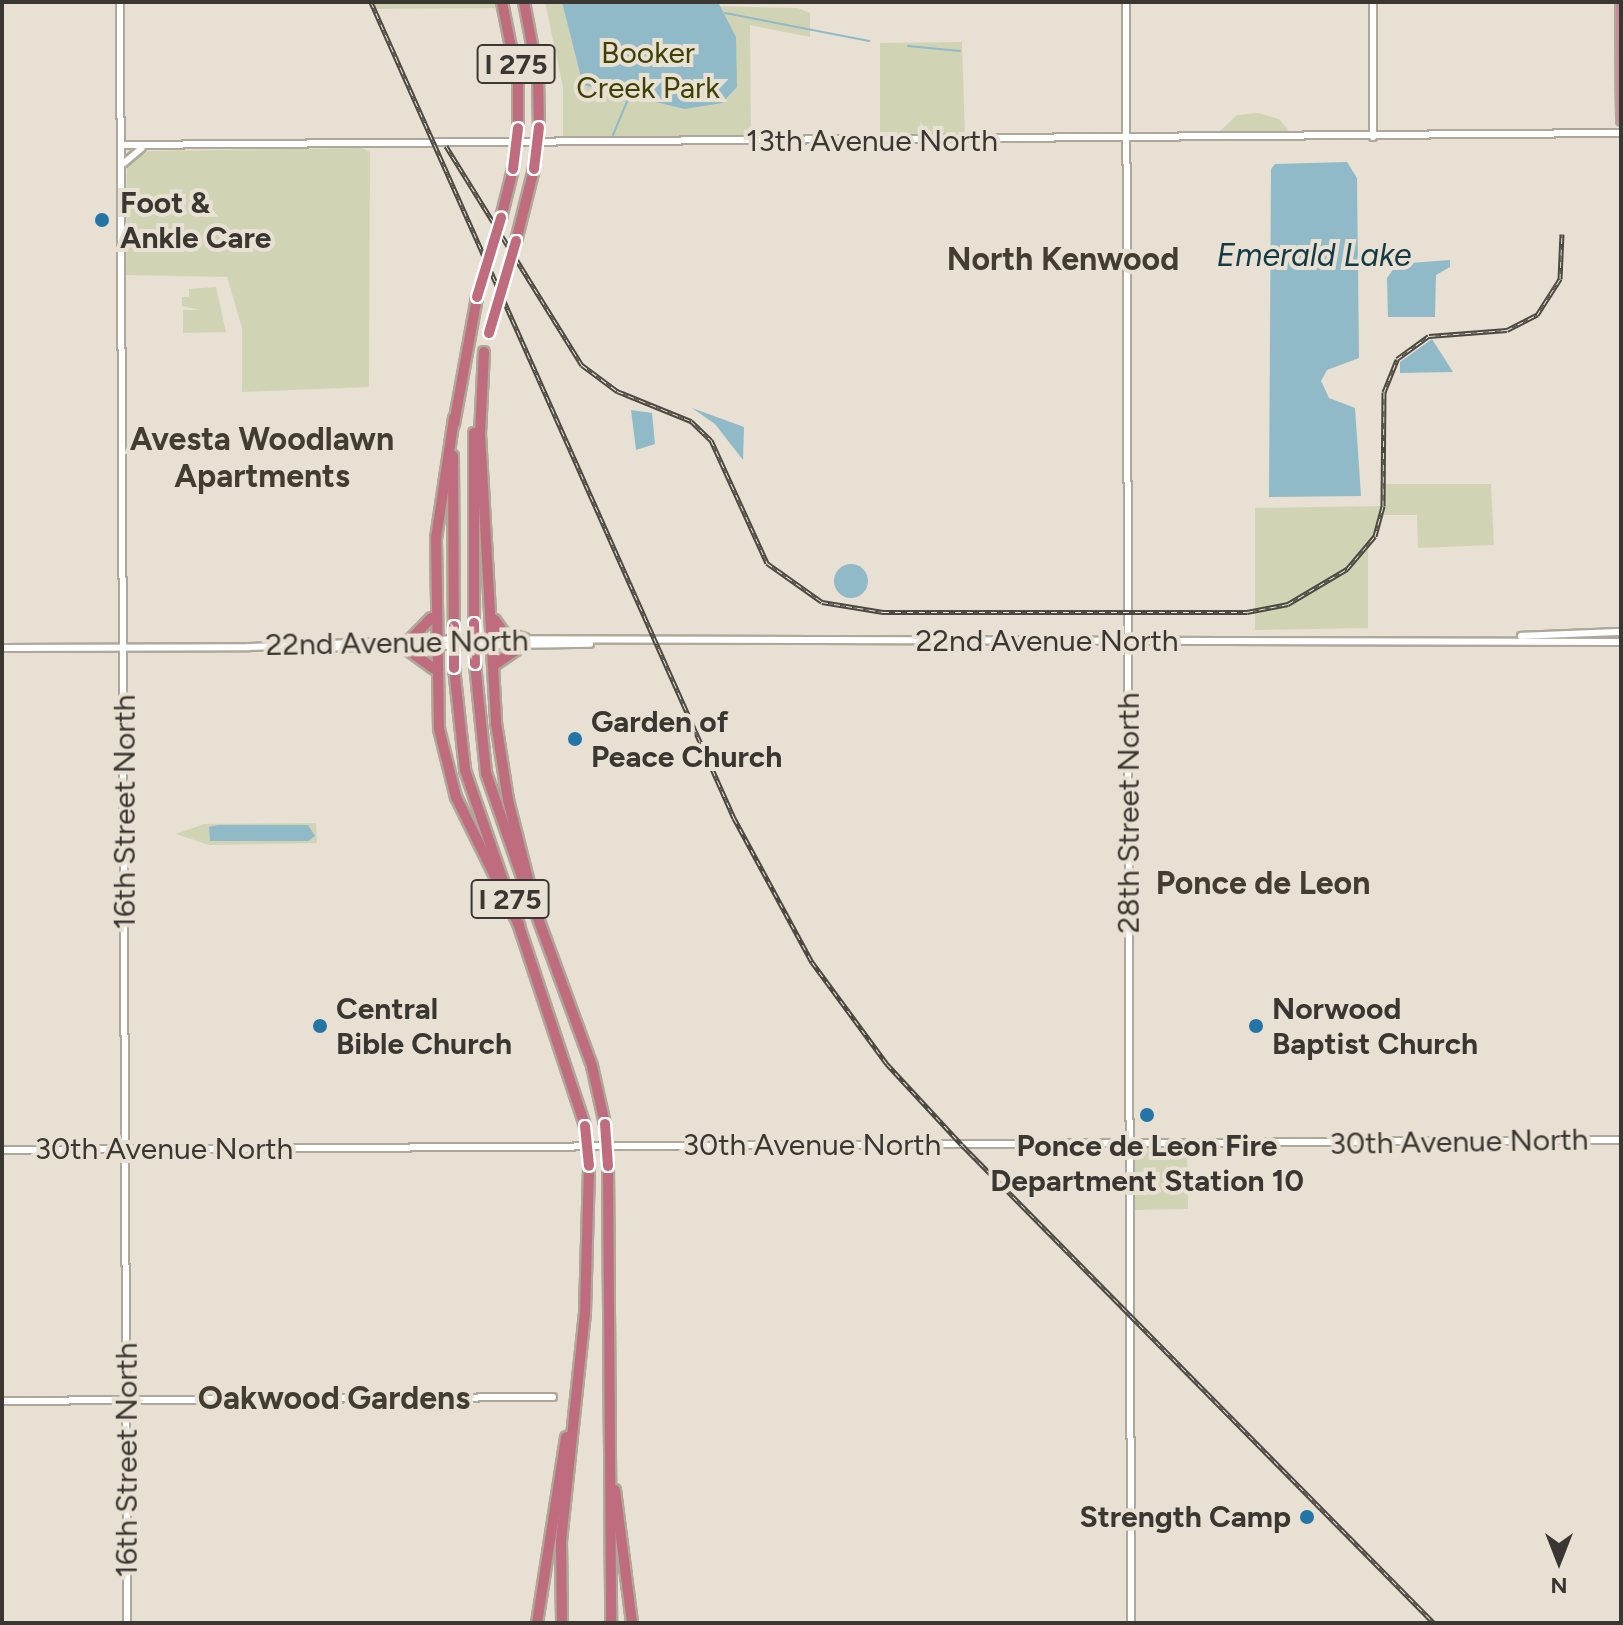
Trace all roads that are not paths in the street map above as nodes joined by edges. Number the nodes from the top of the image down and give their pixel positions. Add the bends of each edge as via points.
1 (120, 2) edge
2 (502, 2) edge
3 (524, 2) edge
4 (1126, 2) edge
5 (1373, 2) edge
6 (1620, 2) edge
7 (1621, 72) edge
8 (1621, 120) edge
9 (1621, 133) edge
10 (1373, 137) junction
11 (1126, 140) junction
12 (122, 145) junction
13 (147, 145) junction
14 (123, 166) junction
15 (484, 352) junction
16 (454, 418) junction
17 (432, 612) junction
18 (493, 613) junction
19 (1621, 632) edge
20 (1503, 638) junction
21 (453, 639) joint
22 (525, 639) junction
23 (1128, 641) junction
24 (1621, 642) edge
25 (591, 644) junction
26 (409, 645) junction
27 (435, 645) junction
28 (491, 645) junction
29 (2, 648) edge
30 (124, 648) junction
31 (473, 650) joint
32 (516, 650) junction
33 (494, 665) junction
34 (435, 671) junction
35 (537, 915) junction
36 (519, 925) junction
37 (1621, 1140) edge
38 (1130, 1144) junction
39 (2, 1150) edge
40 (126, 1150) junction
41 (579, 1380) junction
42 (553, 1397) dead end
43 (126, 1400) junction
44 (2, 1401) edge
45 (610, 1460) junction
46 (633, 1621) edge
47 (127, 1623) edge
48 (539, 1623) edge
49 (562, 1623) edge
50 (611, 1623) edge
51 (1131, 1623) edge

1 - 12 street, 16th Street North
2 - 16 highway, I 275, bridge via 515,58 518,128
3 - 15 highway, I 275, bridge via 538,76 539,127 534,169
4 - 11 street, 28th Street North
5 - 10 street
6 - 7 highway
7 - 8 highway
9 - 10 street, 13th Avenue North
10 - 11 street, 13th Avenue North
11 - 13 street, 13th Avenue North
11 - 23 street, 28th Street North
12 - 13 street, 13th Avenue North
12 - 14 street, 16th Street North
13 - 14 street
14 - 30 street, 16th Street North
15 - 18 highway via 480,434
15 - 35 highway, I 275, bridge via 474,430 475,664 486,773
16 - 17 highway via 438,518
16 - 36 highway, I 275, bridge via 454,668 465,770
17 - 26 highway via 424,632
17 - 27 highway
18 - 22 highway via 500,629
18 - 28 highway
19 - 20 street, 22nd Avenue North
20 - 23 street, 22nd Avenue North
20 - 24 street, 22nd Avenue North
21 - 27 highway
21 - 28 street, 22nd Avenue North
22 - 25 street, 22nd Avenue North
22 - 28 street, 22nd Avenue North
23 - 25 street, 22nd Avenue North
23 - 38 street, 28th Street North
25 - 32 street, 22nd Avenue North
26 - 27 street, 22nd Avenue North
26 - 30 street, 22nd Avenue North
26 - 34 highway
27 - 31 street, 22nd Avenue North
27 - 34 highway
28 - 31 highway
28 - 32 street, 22nd Avenue North
28 - 33 highway
29 - 30 street, 22nd Avenue North
30 - 40 street, 16th Street North
32 - 33 highway
33 - 35 highway via 502,772
34 - 36 highway via 441,743 456,797
35 - 45 highway, I 275, bridge via 592,1066 605,1124
36 - 41 highway, I 275, bridge via 585,1126 589,1166
37 - 38 street, 30th Avenue North
38 - 40 street, 30th Avenue North
38 - 51 street, 28th Street North
39 - 40 street, 30th Avenue North
40 - 43 street, 16th Street North
41 - 48 highway
41 - 49 highway, I 275 via 561,1541
42 - 43 street
43 - 44 street
43 - 47 street, 16th Street North
45 - 46 highway
45 - 50 highway, I 275

